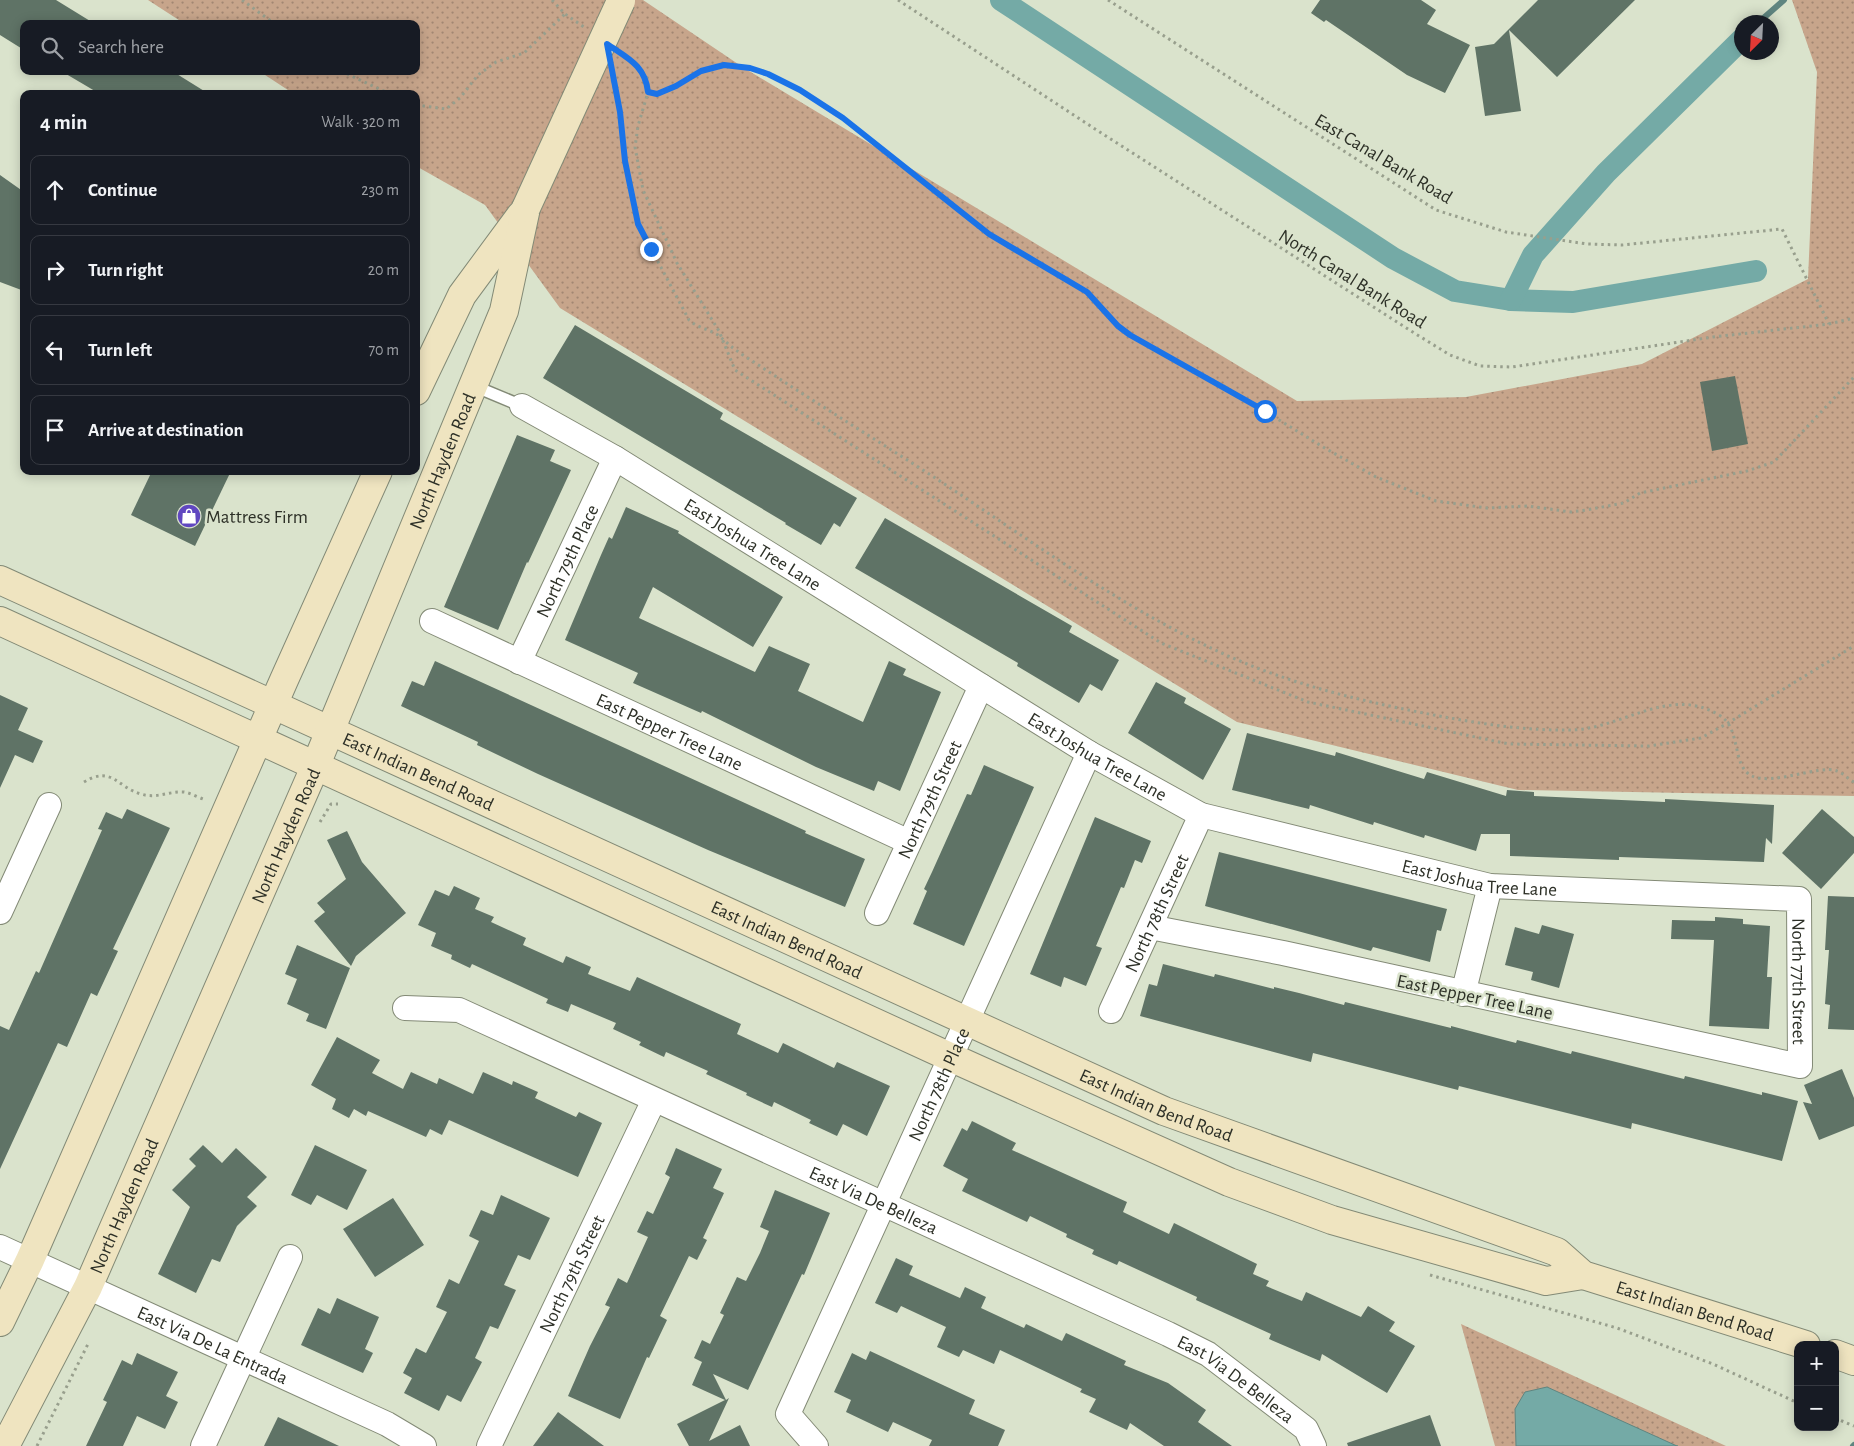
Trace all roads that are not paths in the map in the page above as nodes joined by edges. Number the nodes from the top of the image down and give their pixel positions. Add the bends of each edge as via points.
1 (621, 1) edge
2 (526, 208) junction
3 (420, 383) edge
4 (474, 386) junction
5 (522, 406) joint
6 (615, 458) junction
7 (376, 475) edge
8 (0, 580) edge
9 (0, 621) edge
10 (432, 621) dead end
11 (519, 662) junction
12 (981, 686) junction
13 (273, 704) junction
14 (331, 729) junction
15 (258, 741) junction
16 (1089, 753) junction
17 (315, 767) junction
18 (49, 804) dead end
19 (1201, 815) junction
20 (909, 842) junction
21 (1490, 886) junction
22 (1799, 898) joint
23 (0, 912) edge
24 (877, 912) dead end
25 (1150, 927) junction
26 (1463, 994) junction
27 (406, 1008) dead end
28 (1111, 1011) dead end
29 (966, 1021) junction
30 (950, 1057) junction
31 (1800, 1066) joint
32 (654, 1100) junction
33 (884, 1203) junction
34 (0, 1247) edge
35 (290, 1258) dead end
36 (30, 1260) junction
37 (1583, 1275) junction
38 (88, 1287) junction
39 (0, 1322) edge
40 (1794, 1341) edge
41 (1839, 1355) edge
42 (246, 1357) junction
43 (1854, 1361) edge
44 (5, 1446) edge
45 (203, 1446) edge
46 (424, 1446) edge
47 (488, 1446) edge
48 (816, 1446) edge
49 (1314, 1446) edge

1 - 2 main road, North Hayden Road, bridge
2 - 3 main road, North Hayden Road via 462,296
2 - 4 main road, North Hayden Road via 504,311
4 - 5 lane, East Joshua Tree Lane
4 - 14 main road, North Hayden Road
5 - 6 street, East Joshua Tree Lane
6 - 11 street, North 79th Place
6 - 12 street, East Joshua Tree Lane
7 - 13 main road
8 - 13 main road, East Indian Bend Road
9 - 15 main road, East Indian Bend Road
10 - 11 street, East Pepper Tree Lane
11 - 20 street, East Pepper Tree Lane
12 - 16 street, East Joshua Tree Lane
12 - 20 street, North 79th Street
13 - 14 main road, East Indian Bend Road
13 - 15 main road
14 - 17 main road, North Hayden Road
14 - 29 main road, East Indian Bend Road
15 - 17 main road, East Indian Bend Road
15 - 36 main road
16 - 19 street, East Joshua Tree Lane
16 - 29 street, North 78th Place
17 - 30 main road, East Indian Bend Road
17 - 38 main road, North Hayden Road
18 - 23 street
19 - 21 street, East Joshua Tree Lane
19 - 25 street, North 78th Street
20 - 24 street, North 79th Street
21 - 22 street, East Joshua Tree Lane
21 - 26 street
22 - 31 street, North 77th Street
25 - 26 street, East Pepper Tree Lane
25 - 28 street, North 78th Street
26 - 31 street, East Pepper Tree Lane
27 - 32 street, East Via De Belleza via 460,1010
29 - 30 street, North 78th Place
29 - 37 main road, East Indian Bend Road via 1164,1111 1557,1252
30 - 33 street, North 78th Place
30 - 37 main road, East Indian Bend Road via 1229,1182 1332,1220 1546,1281
32 - 33 street, East Via De Belleza
32 - 47 street, North 79th Street
33 - 48 street, North 78th Place via 788,1414
33 - 49 street, East Via De Belleza via 1208,1354 1306,1429
34 - 36 street, East Via De La Entrada
35 - 42 street
36 - 38 street, East Via De La Entrada
36 - 39 main road
37 - 40 main road, East Indian Bend Road
38 - 42 street, East Via De La Entrada
38 - 44 main road, North Hayden Road
41 - 43 main road
42 - 45 street
42 - 46 street, East Via De La Entrada via 387,1424

